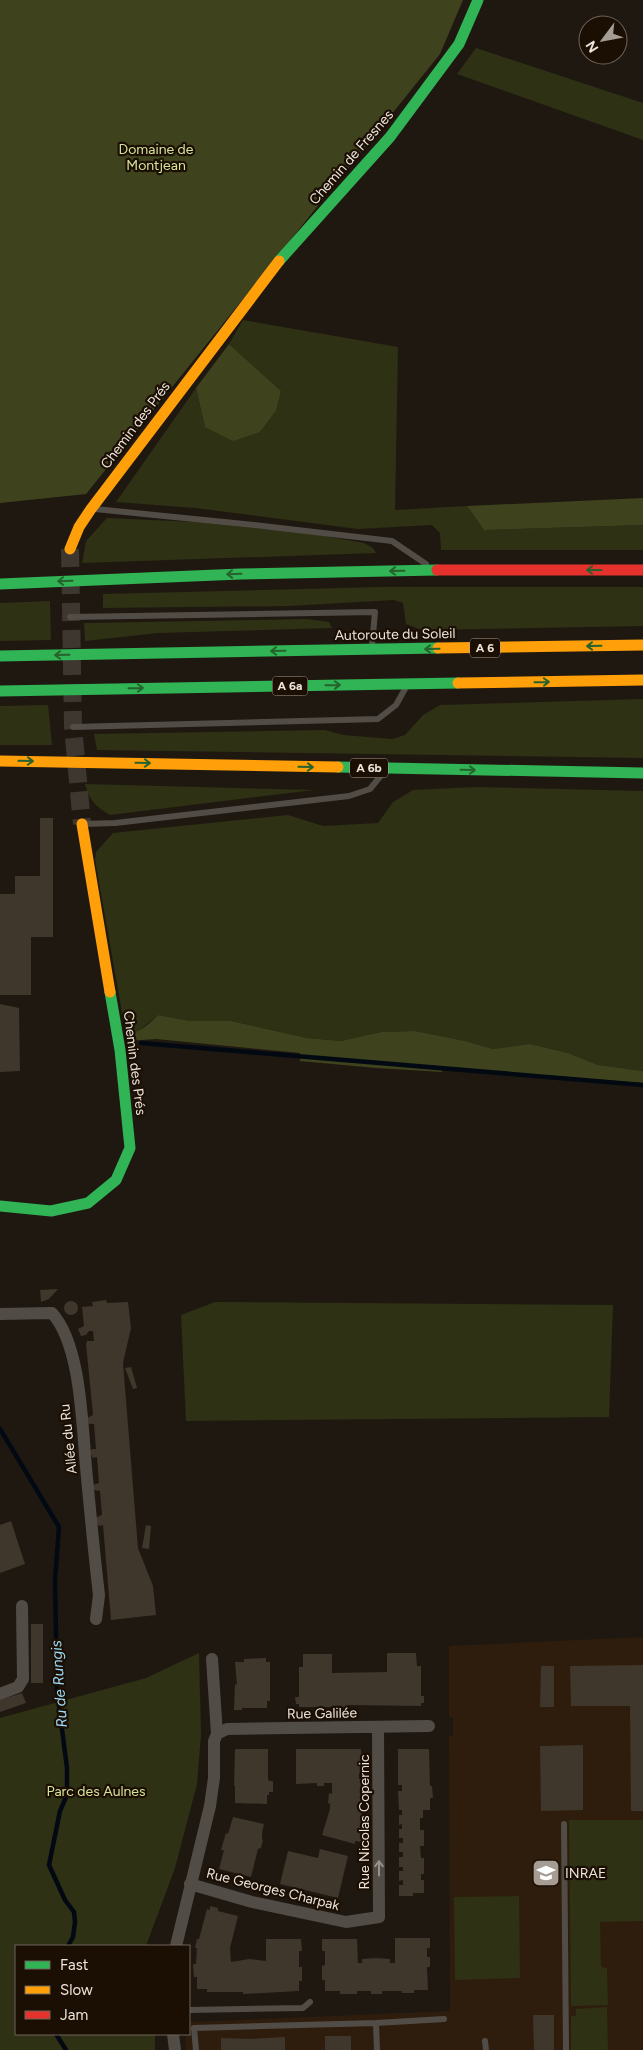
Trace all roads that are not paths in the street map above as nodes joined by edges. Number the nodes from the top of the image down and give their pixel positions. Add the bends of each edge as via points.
1 (478, 0) edge
2 (230, 323) joint
3 (91, 509) junction
4 (70, 549) tunnel mouth
5 (435, 570) junction
6 (643, 570) edge
7 (0, 584) edge
8 (70, 618) dead end
9 (643, 645) edge
10 (372, 650) junction
11 (0, 656) edge
12 (643, 680) edge
13 (408, 684) junction
14 (0, 692) edge
15 (73, 727) dead end
16 (0, 760) edge
17 (387, 768) junction
18 (643, 773) edge
19 (82, 824) joint
20 (0, 1206) edge
21 (0, 1314) edge
22 (22, 1606) dead end
23 (96, 1619) dead end
24 (212, 1660) dead end
25 (0, 1694) edge
26 (429, 1726) dead end
27 (378, 1727) junction
28 (217, 1734) junction
29 (564, 1824) dead end
30 (190, 1884) junction
31 (380, 1917) joint
32 (176, 1945) edge
33 (310, 2002) dead end
34 (190, 2010) edge
35 (444, 2019) dead end
36 (376, 2023) junction
37 (173, 2035) edge
38 (485, 2041) dead end
39 (175, 2050) edge
40 (196, 2050) edge
41 (377, 2050) edge
42 (486, 2050) edge
43 (566, 2050) edge

1 - 2 main road, Chemin de Fresnes via 459,44 390,137 278,262
2 - 3 main road, Chemin des Prés
3 - 4 main road, Chemin des Prés
3 - 5 lane via 392,541
6 -> 5 main road
5 -> 7 main road
8 - 10 lane via 375,612
9 -> 10 main road, Autoroute du Soleil / A 6
10 -> 11 main road, Autoroute du Soleil / A 6
13 -> 12 main road, A 6a
14 -> 13 main road, A 6a
13 - 15 lane via 396,705 378,719
16 -> 17 main road, A 6b
17 -> 18 main road, A 6b
17 - 19 lane via 370,790 350,796
19 - 20 main road, Chemin des Prés via 120,1050 130,1148 116,1180 88,1203 51,1210
21 - 23 street, Allée du Ru via 52,1313 68,1342 81,1414 99,1596
22 - 25 street via 23,1679 18,1687
24 - 28 street
26 - 27 street, Rue Galilée
27 - 28 street, Rue Galilée via 227,1729
31 -> 27 street, Rue Nicolas Copernic
28 - 30 street via 210,1806
29 - 43 lane
30 - 31 street, Rue Georges Charpak via 252,1902 346,1922
30 - 32 street
33 - 34 lane via 303,2008
35 - 36 lane
36 - 40 lane via 194,2028
36 - 41 lane
37 - 39 street
38 - 42 lane

